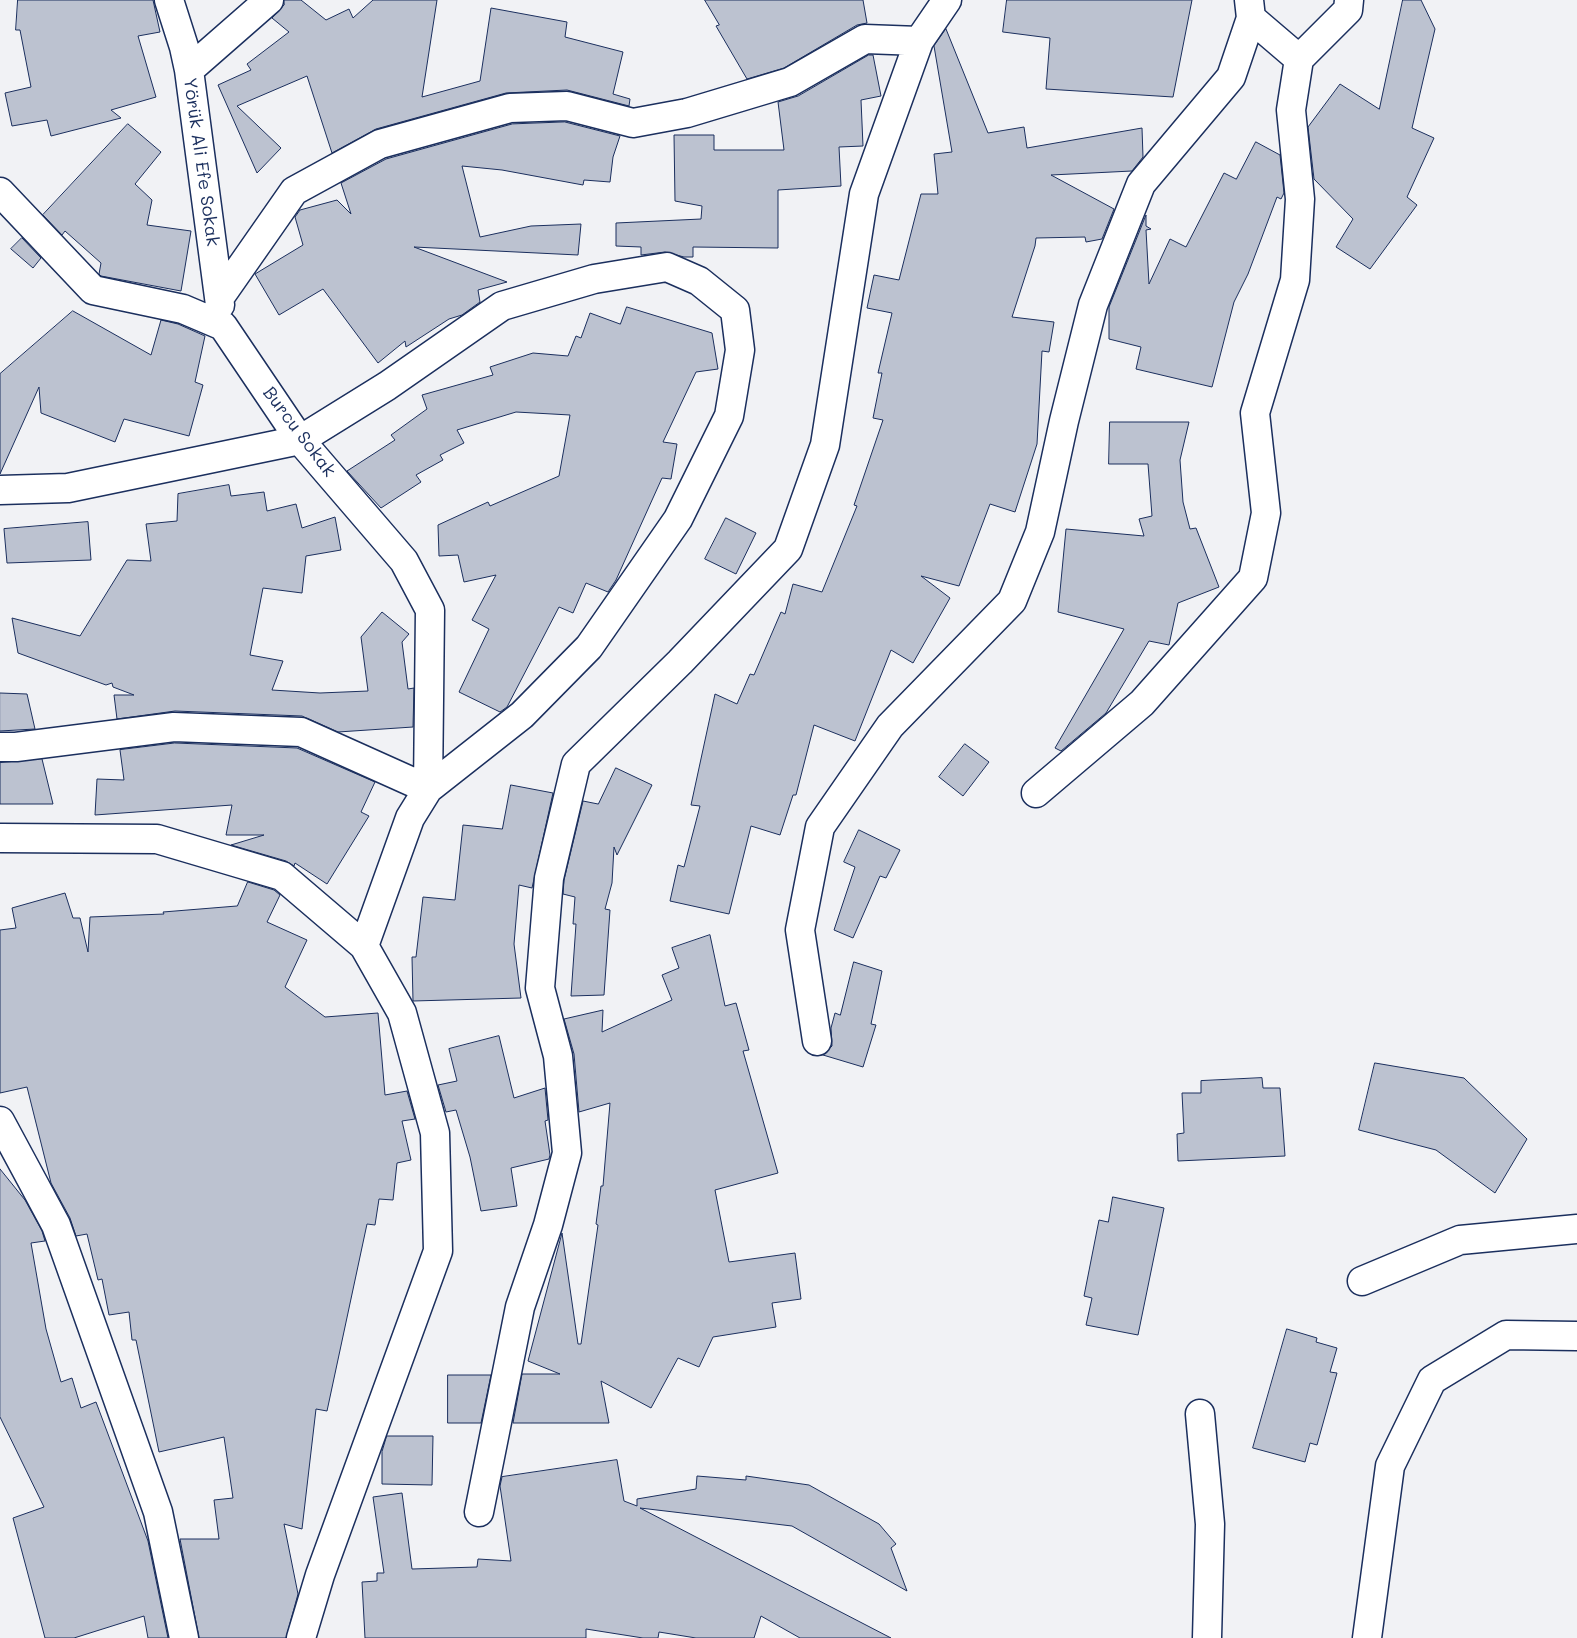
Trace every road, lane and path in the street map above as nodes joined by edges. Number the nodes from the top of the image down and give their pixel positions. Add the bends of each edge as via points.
1 (169, 0) edge
2 (269, 0) edge
3 (947, 0) edge
4 (1349, 0) edge
5 (1250, 9) edge
6 (919, 41) junction
7 (1299, 58) junction
8 (188, 70) junction
9 (0, 192) edge
10 (220, 297) junction
11 (223, 326) junction
12 (300, 440) junction
13 (0, 490) edge
14 (0, 747) edge
15 (428, 788) junction
16 (1036, 793) dead end
17 (0, 838) edge
18 (364, 946) junction
19 (817, 1041) dead end
20 (0, 1121) edge
21 (1577, 1229) edge
22 (1362, 1281) dead end
23 (1577, 1336) edge
24 (1200, 1414) dead end
25 (479, 1512) dead end
26 (184, 1638) edge
27 (301, 1638) edge
28 (1207, 1638) edge
29 (1366, 1638) edge

1 - 8 street, Yörük Ali Efe Sokak
2 - 8 street
3 - 6 street
4 - 7 street via 1348,10
5 - 7 street
5 - 19 street via 1232,77 1141,184 1093,305 1040,532 1012,601 890,726 820,827 800,930
6 - 10 street via 864,39 790,82 678,115 633,123 566,106 510,108 380,144 294,192
6 - 25 street via 864,194 824,445 788,549 576,764 549,878 540,988 558,1056 566,1153 548,1225 520,1307
7 - 16 street via 1291,110 1300,199 1295,280 1255,413 1266,513 1253,578 1142,703
8 - 10 street, Yörük Ali Efe Sokak
9 - 11 street via 93,290 183,309
10 - 11 street, Yörük Ali Efe Sokak
11 - 12 street, Burcu Sokak
12 - 13 street via 68,488
12 - 15 street, Burcu Sokak via 404,561 430,610
12 - 15 street via 387,386 502,306 594,279 667,267 699,280 735,310 740,350 729,416 678,519 590,647 522,715
14 - 15 street via 174,727 301,732
15 - 18 street via 410,818
17 - 18 street via 157,840 282,876
18 - 27 street via 402,1013 435,1133 438,1251 320,1575
20 - 26 street via 56,1225 155,1503
21 - 22 street via 1460,1240
23 - 29 street via 1506,1335 1432,1380 1390,1466
24 - 28 street via 1210,1524

